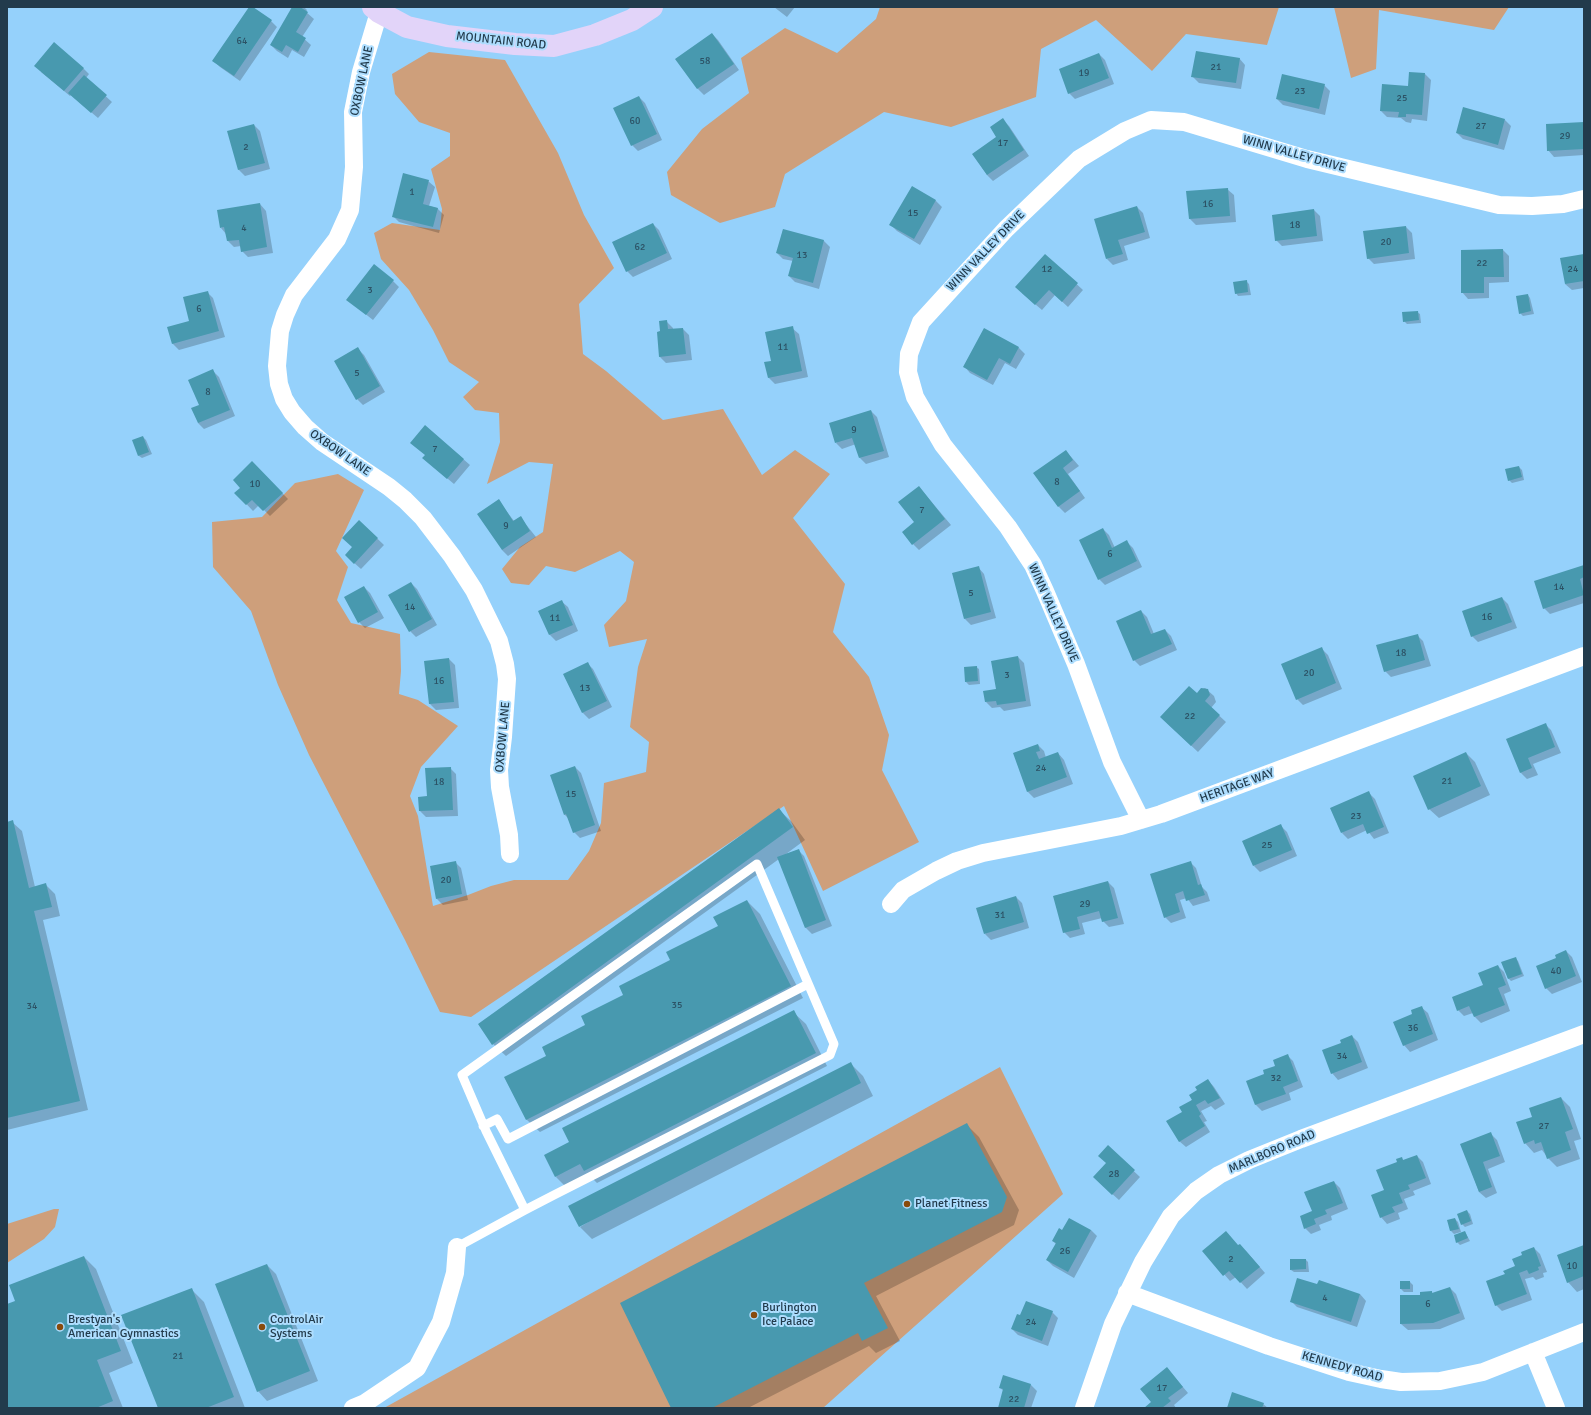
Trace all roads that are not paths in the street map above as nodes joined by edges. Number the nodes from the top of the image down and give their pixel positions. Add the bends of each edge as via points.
1 (652, 7) edge
2 (376, 10) edge
3 (1584, 199) edge
4 (1584, 656) edge
5 (1141, 820) junction
6 (510, 854) dead end
7 (891, 904) dead end
8 (808, 984) junction
9 (1584, 1034) edge
10 (483, 1126) junction
11 (525, 1210) junction
12 (457, 1247) joint
13 (1127, 1293) junction
14 (1584, 1332) edge
15 (1533, 1352) junction
16 (353, 1408) edge
17 (1084, 1408) edge
18 (1556, 1408) edge

1 - 2 street, MOUNTAIN ROAD via 632,20 595,35 554,46 447,36 407,27
2 - 6 street, OXBOW LANE via 353,112 354,167 350,210 337,239 294,295 285,315 280,331 277,360 279,384 284,399 305,428 389,487 423,518 474,590 499,642 506,672 499,770
3 - 5 street, WINN VALLEY DRIVE via 1563,204 1499,205 1307,159 1184,122 1151,120 1125,131 1079,159 1006,228 921,322 909,354 908,372 915,397 943,445 1008,527 1033,565 1076,664 1112,762
4 - 5 street, HERITAGE WAY via 1169,812
5 - 7 street, HERITAGE WAY via 1046,842 982,853 957,861 903,890
8 - 10 lane via 508,1139 497,1119
8 - 10 lane via 757,864 462,1075
8 - 11 lane via 834,1044 830,1055
9 - 13 street, MARLBORO ROAD via 1301,1139 1219,1175 1196,1191 1171,1216
10 - 11 lane
11 - 12 lane
12 - 16 street via 455,1273 441,1322 417,1368 365,1403
13 - 15 street, KENNEDY ROAD via 1269,1346 1349,1372 1380,1379 1421,1382 1460,1378
13 - 17 street, MARLBORO ROAD
14 - 15 street, KENNEDY ROAD
15 - 18 street

